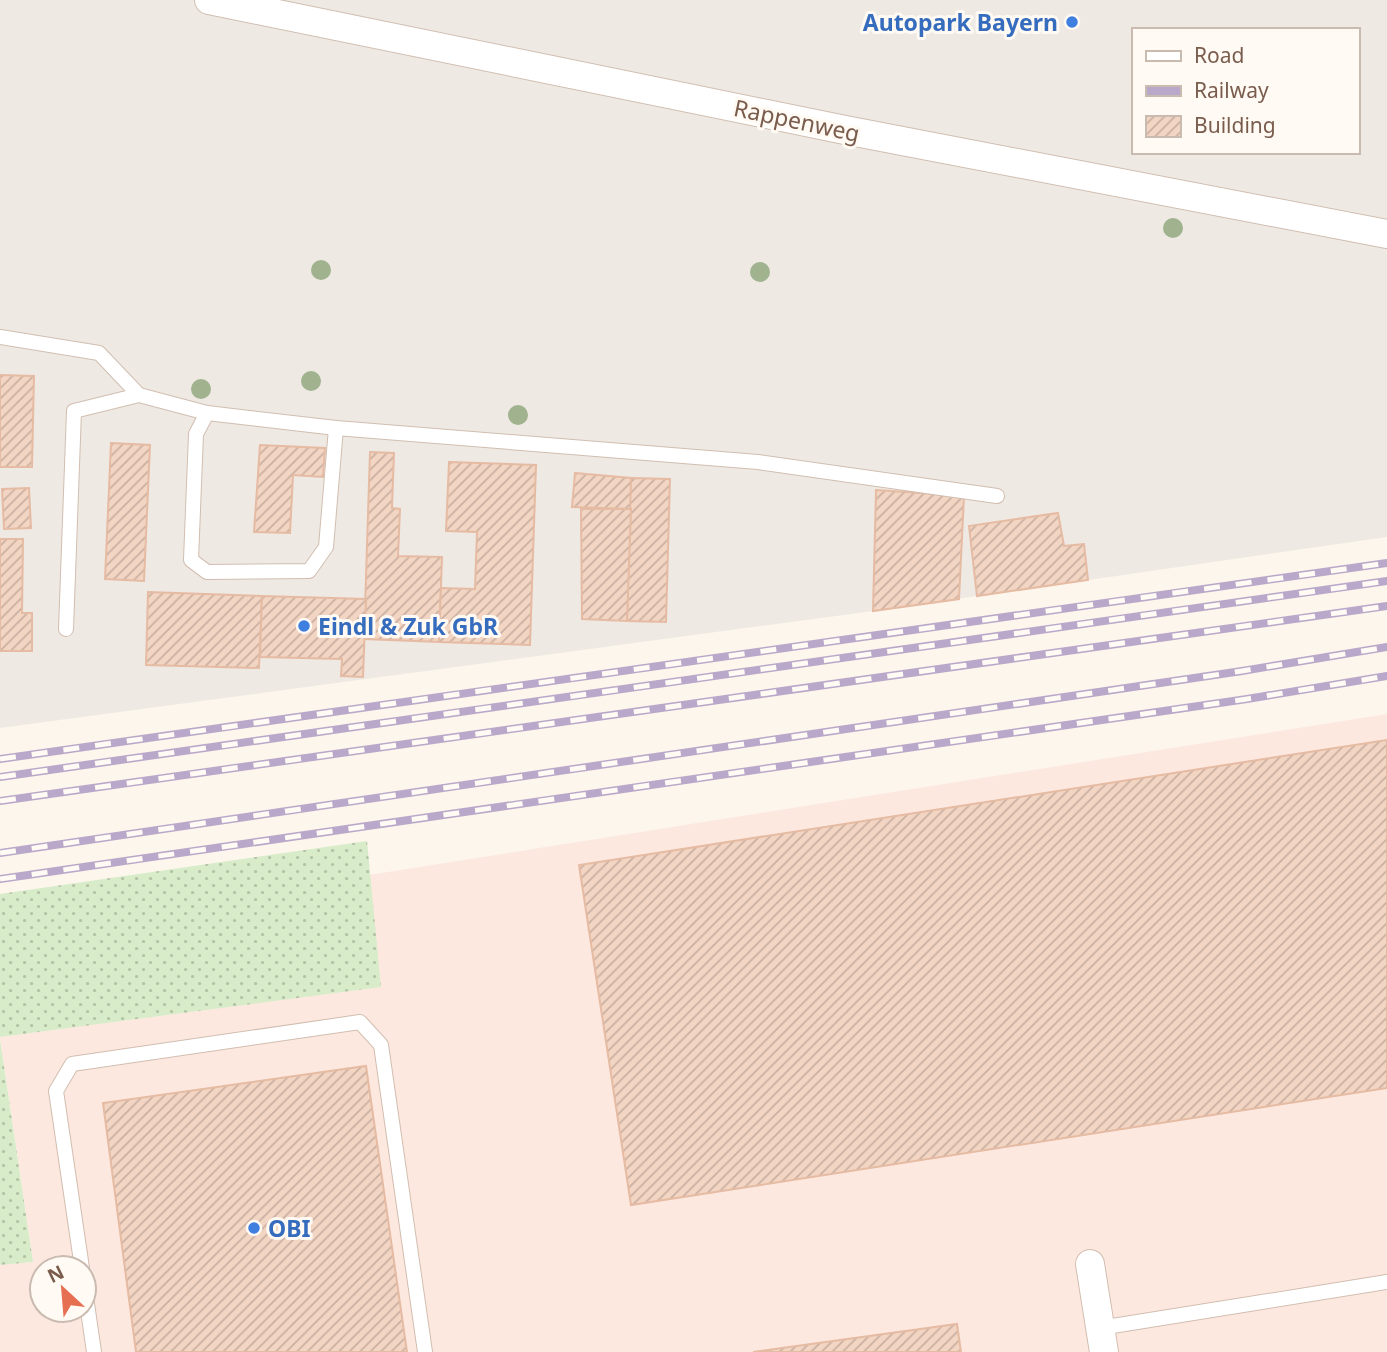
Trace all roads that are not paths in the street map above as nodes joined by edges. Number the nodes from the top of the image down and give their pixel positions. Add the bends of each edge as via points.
1 (209, 0) edge
2 (1387, 234) edge
3 (0, 337) edge
4 (139, 395) junction
5 (208, 413) junction
6 (336, 428) junction
7 (997, 496) dead end
8 (66, 629) dead end
9 (80, 1254) edge
10 (1090, 1264) dead end
11 (1387, 1282) edge
12 (90, 1324) edge
13 (1102, 1340) edge
14 (94, 1352) edge
15 (425, 1352) edge

1 - 2 street, Rappenweg via 845,130
3 - 4 lane via 99,353
4 - 5 lane
4 - 8 lane via 74,411
5 - 6 lane
5 - 6 lane via 196,434 191,560 207,572 309,571 326,547
6 - 7 lane via 758,462
9 - 15 lane via 56,1091 72,1064 360,1023 381,1045
10 - 13 street
11 - 13 lane
12 - 14 lane

